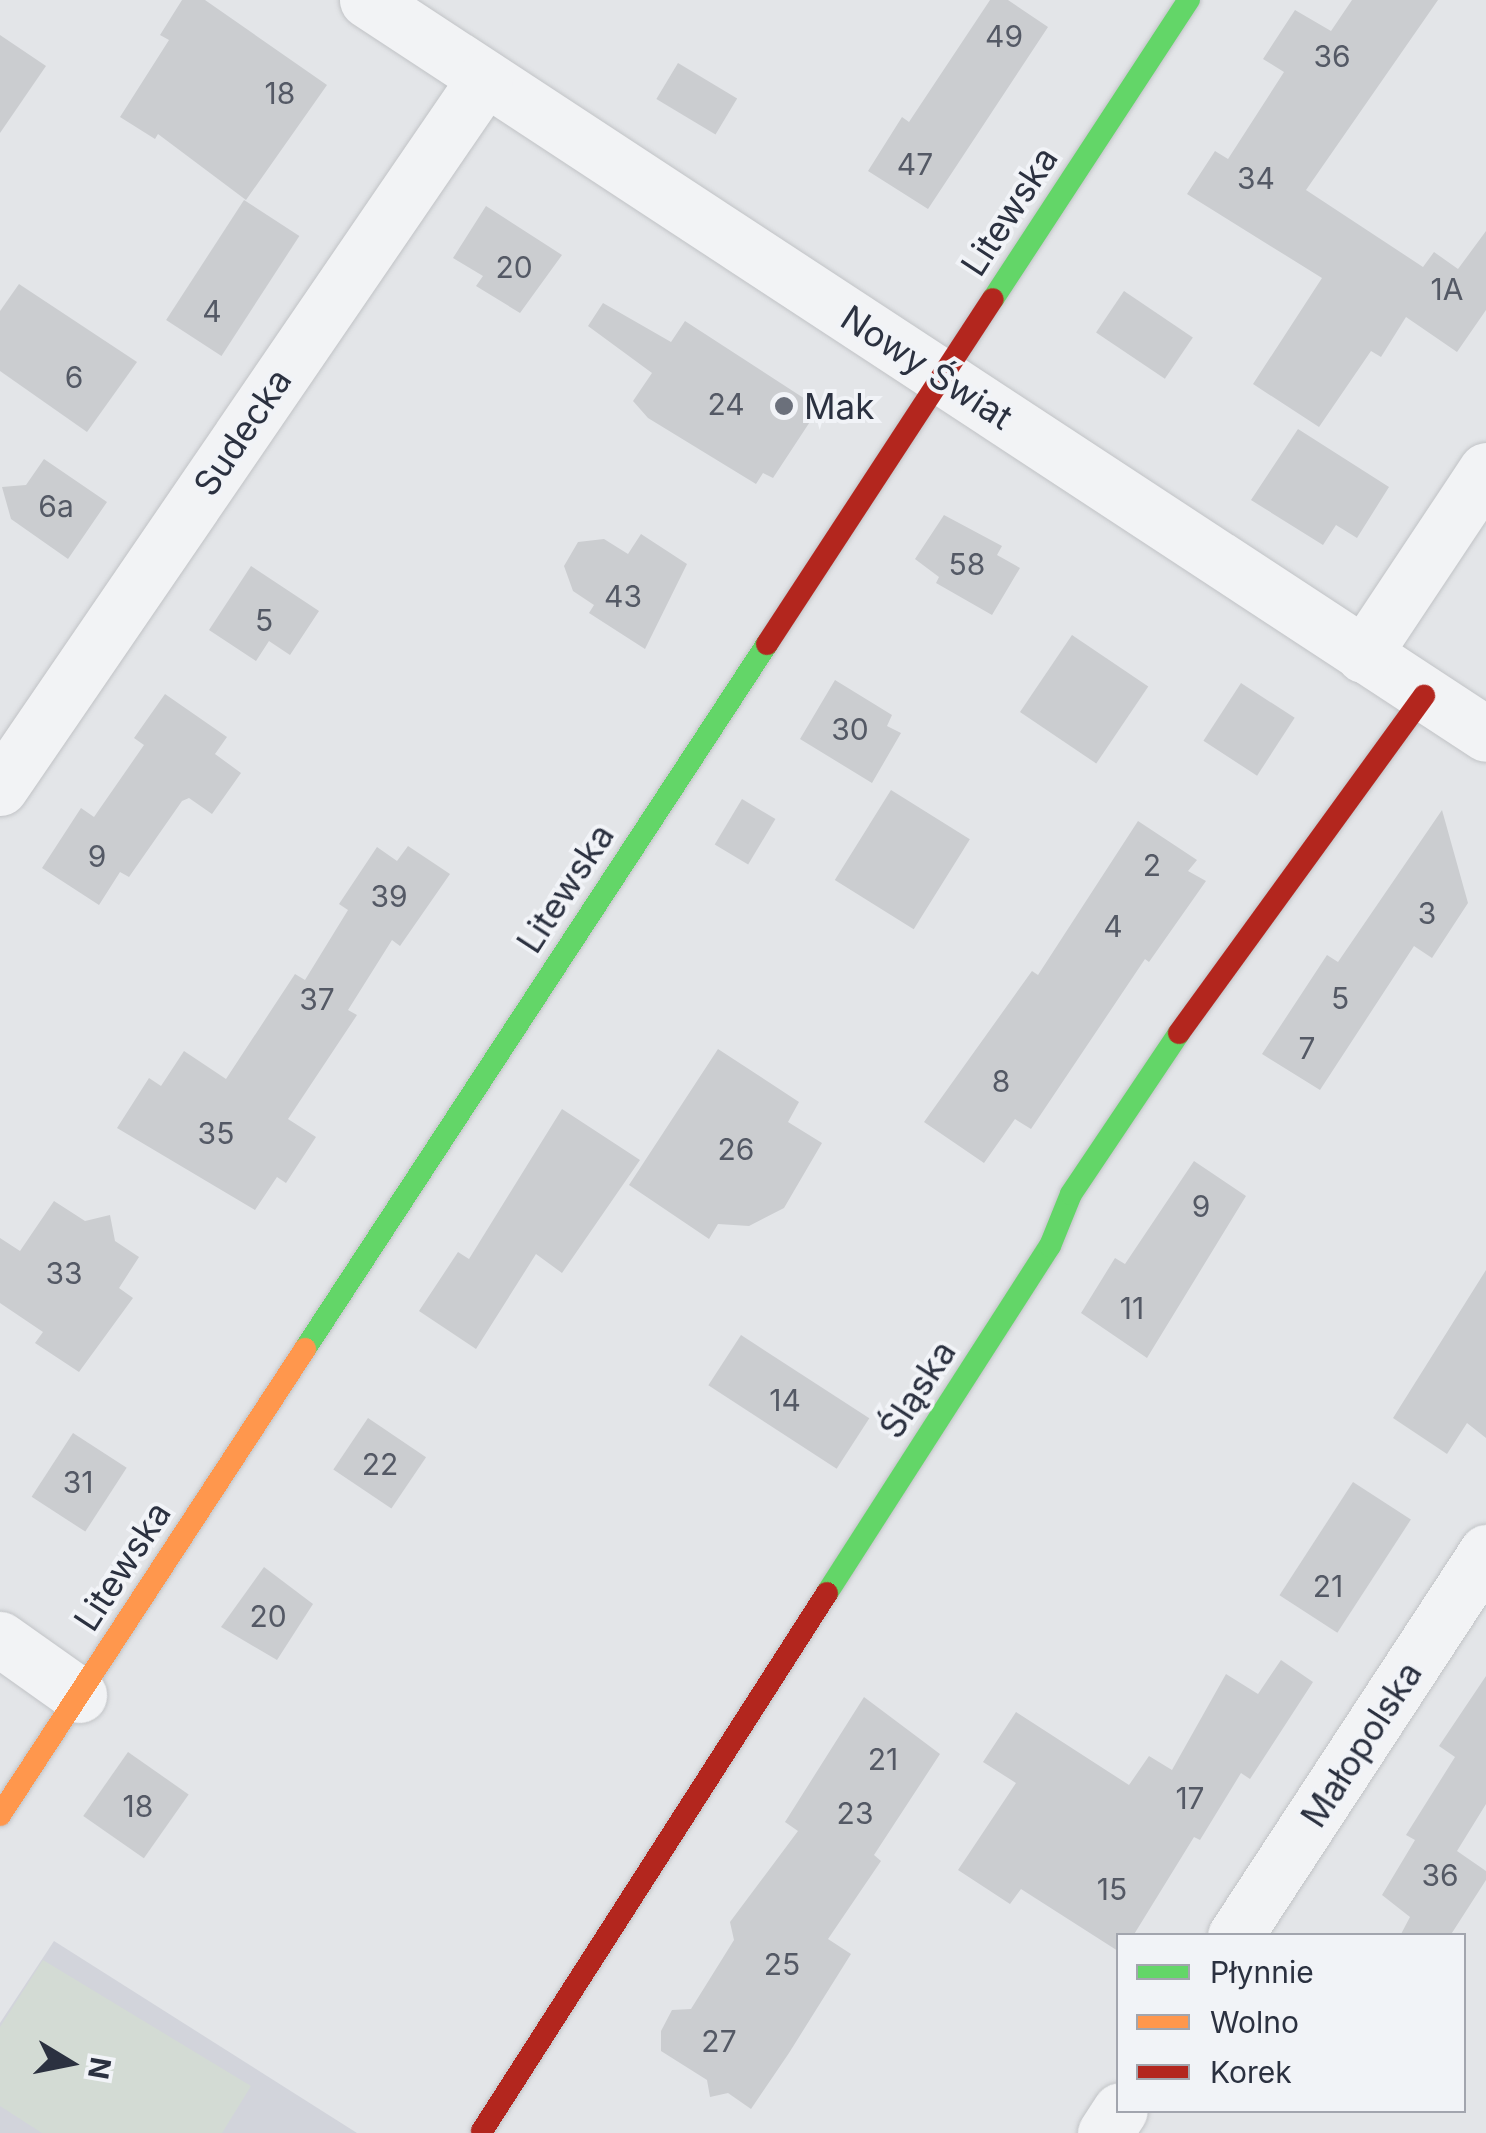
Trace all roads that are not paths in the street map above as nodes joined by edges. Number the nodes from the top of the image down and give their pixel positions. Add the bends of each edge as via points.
1 (368, 0) edge
2 (1189, 0) edge
3 (485, 78) junction
4 (941, 376) junction
5 (1486, 470) edge
6 (1362, 655) junction
7 (1424, 696) junction
8 (1486, 734) edge
9 (0, 788) edge
10 (1486, 1552) edge
11 (0, 1639) edge
12 (79, 1695) junction
13 (0, 1815) edge
14 (1237, 1933) edge
15 (482, 2131) edge

1 - 3 street, Nowy Świat
2 - 4 street, Litewska
3 - 4 street, Nowy Świat
3 - 9 street, Sudecka
4 - 6 street, Nowy Świat
4 - 12 street, Litewska
5 - 6 street
6 - 7 street, Nowy Świat
7 - 8 street, Nowy Świat
7 - 15 street, Śląska via 1234,951 1071,1194 1050,1246
10 - 14 street, Małopolska
11 - 12 street
12 - 13 street, Litewska

